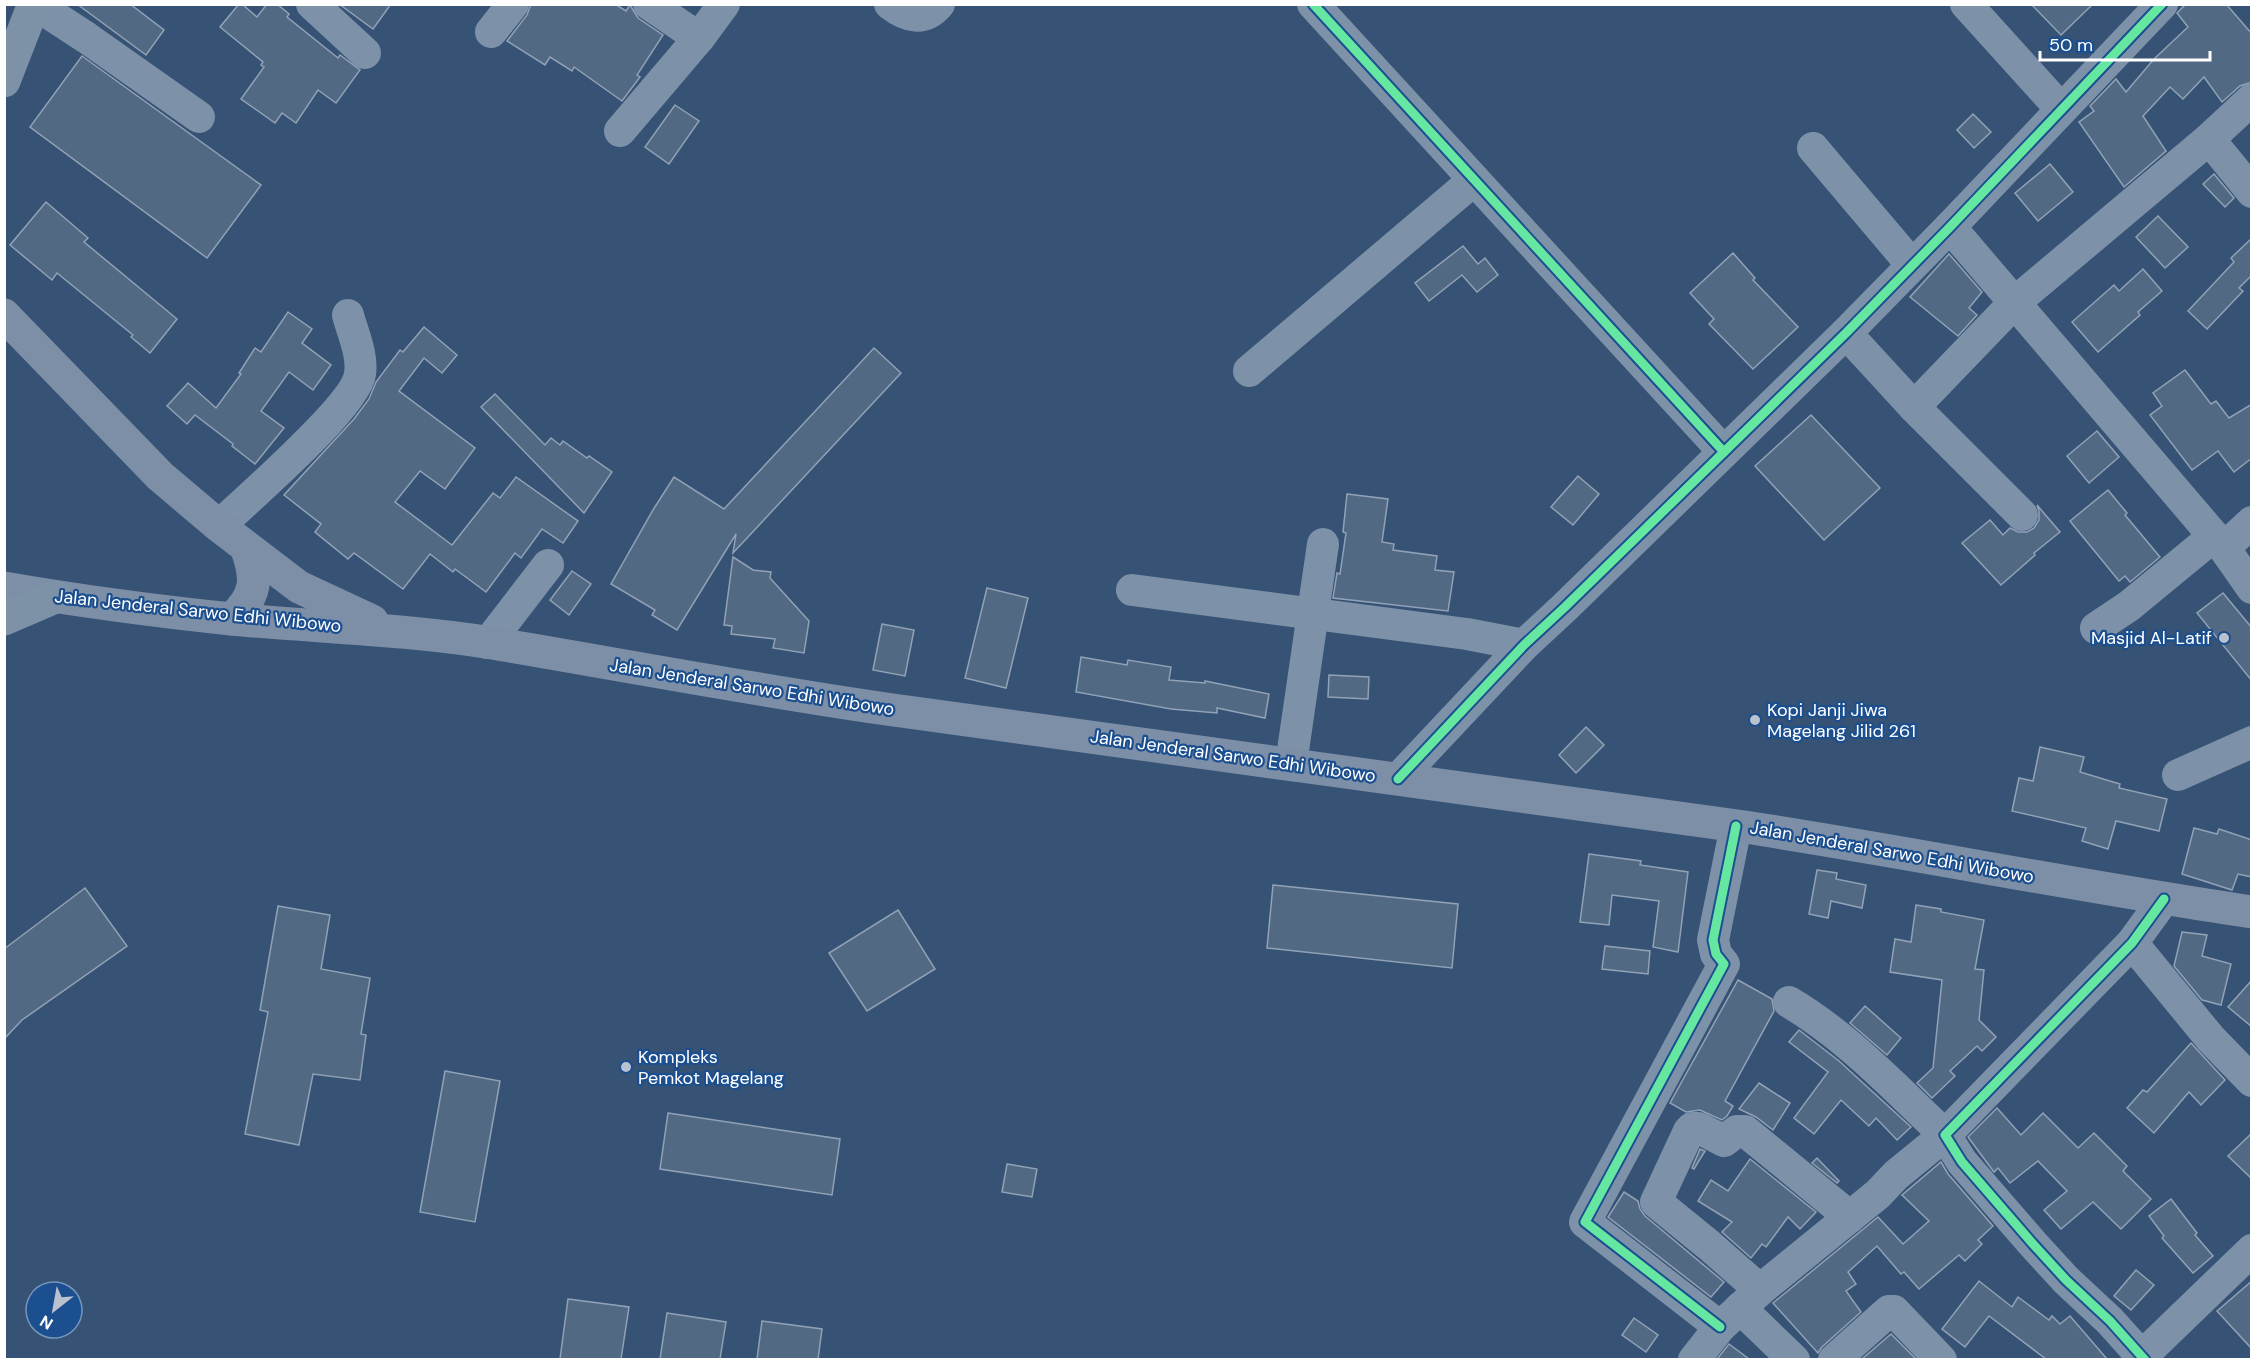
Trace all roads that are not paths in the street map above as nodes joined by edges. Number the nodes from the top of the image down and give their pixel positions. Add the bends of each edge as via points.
1 (35, 4) edge
2 (312, 4) edge
3 (513, 4) edge
4 (649, 4) edge
5 (724, 4) edge
6 (890, 4) edge
7 (939, 4) edge
8 (1313, 4) edge
9 (1966, 4) edge
10 (2162, 4) edge
11 (491, 32) dead end
12 (699, 38) junction
13 (365, 53) dead end
14 (4, 81) edge
15 (2252, 99) edge
16 (2061, 109) junction
17 (199, 117) dead end
18 (620, 131) dead end
19 (2209, 139) junction
20 (1813, 148) dead end
21 (1474, 180) junction
22 (2252, 192) edge
23 (1950, 227) junction
24 (1912, 265) junction
25 (2014, 303) junction
26 (4, 315) edge
27 (348, 315) dead end
28 (1846, 333) junction
29 (1249, 371) dead end
30 (1914, 407) junction
31 (1724, 452) junction
32 (2022, 515) dead end
33 (2252, 522) edge
34 (219, 526) junction
35 (2219, 542) junction
36 (1323, 544) dead end
37 (246, 547) junction
38 (548, 565) dead end
39 (4, 588) edge
40 (2252, 588) edge
41 (1132, 590) dead end
42 (55, 597) junction
43 (1313, 613) junction
44 (4, 619) edge
45 (232, 619) junction
46 (2096, 628) dead end
47 (392, 630) junction
48 (488, 643) junction
49 (1524, 645) junction
50 (2252, 742) edge
51 (1291, 764) junction
52 (2178, 775) dead end
53 (1398, 778) junction
54 (1736, 826) junction
55 (2164, 899) junction
56 (2252, 912) edge
57 (2132, 943) junction
58 (1789, 1002) dead end
59 (2252, 1081) edge
60 (1945, 1135) junction
61 (1850, 1217) junction
62 (2252, 1250) edge
63 (1740, 1308) junction
64 (2142, 1358) edge
65 (1694, 1359) edge
66 (1794, 1359) edge
67 (1834, 1359) edge
68 (1941, 1359) edge

1 - 14 highway
1 - 17 street
2 - 13 street
3 - 11 street
4 - 12 street
5 - 12 street
6 - 7 street via 915,17 927,15
8 - 21 street
9 - 16 street
10 - 16 street
12 - 18 street
15 - 19 street
16 - 23 street
19 - 22 street
19 - 25 street
20 - 24 street
21 - 29 street
21 - 31 street
23 - 24 street
23 - 25 street
24 - 28 street
25 - 30 street
25 - 35 street
26 - 34 main road, Jalan Jenderal Sarwo Edhi Wibowo via 160,476
27 - 34 street via 360,364 352,392 327,422
28 - 30 street
28 - 31 street
30 - 32 street
31 - 49 street
33 - 35 street
34 - 37 main road, Jalan Jenderal Sarwo Edhi Wibowo
35 - 40 street
35 - 46 street
36 - 43 street
37 - 45 main road via 254,573 253,590
37 - 47 main road, Jalan Jenderal Sarwo Edhi Wibowo via 298,587
38 - 48 street
39 - 42 main road, Jalan Jenderal Sarwo Edhi Wibowo
41 - 43 street
42 - 44 highway
42 - 45 main road, Jalan Jenderal Sarwo Edhi Wibowo
43 - 49 street
43 - 51 street
45 - 47 main road, Jalan Jenderal Sarwo Edhi Wibowo
47 - 48 main road, Jalan Jenderal Sarwo Edhi Wibowo
48 - 51 main road, Jalan Jenderal Sarwo Edhi Wibowo via 888,709
49 - 53 street
50 - 52 street
51 - 53 main road, Jalan Jenderal Sarwo Edhi Wibowo
53 - 54 main road, Jalan Jenderal Sarwo Edhi Wibowo
54 - 55 main road, Jalan Jenderal Sarwo Edhi Wibowo
54 - 63 street via 1713,940 1716,954 1724,964 1585,1222
55 - 56 main road, Jalan Jenderal Sarwo Edhi Wibowo
55 - 57 street
57 - 59 street via 2211,1039
57 - 60 street
58 - 60 street via 1850,1045
60 - 61 street
60 - 64 street via 1962,1162 2032,1244
61 - 63 street
61 - 63 street via 1745,1131 1737,1131 1724,1141 1692,1128 1656,1202 1710,1246
62 - 64 street
63 - 65 street
63 - 66 street
67 - 68 street via 1889,1311 1894,1311

